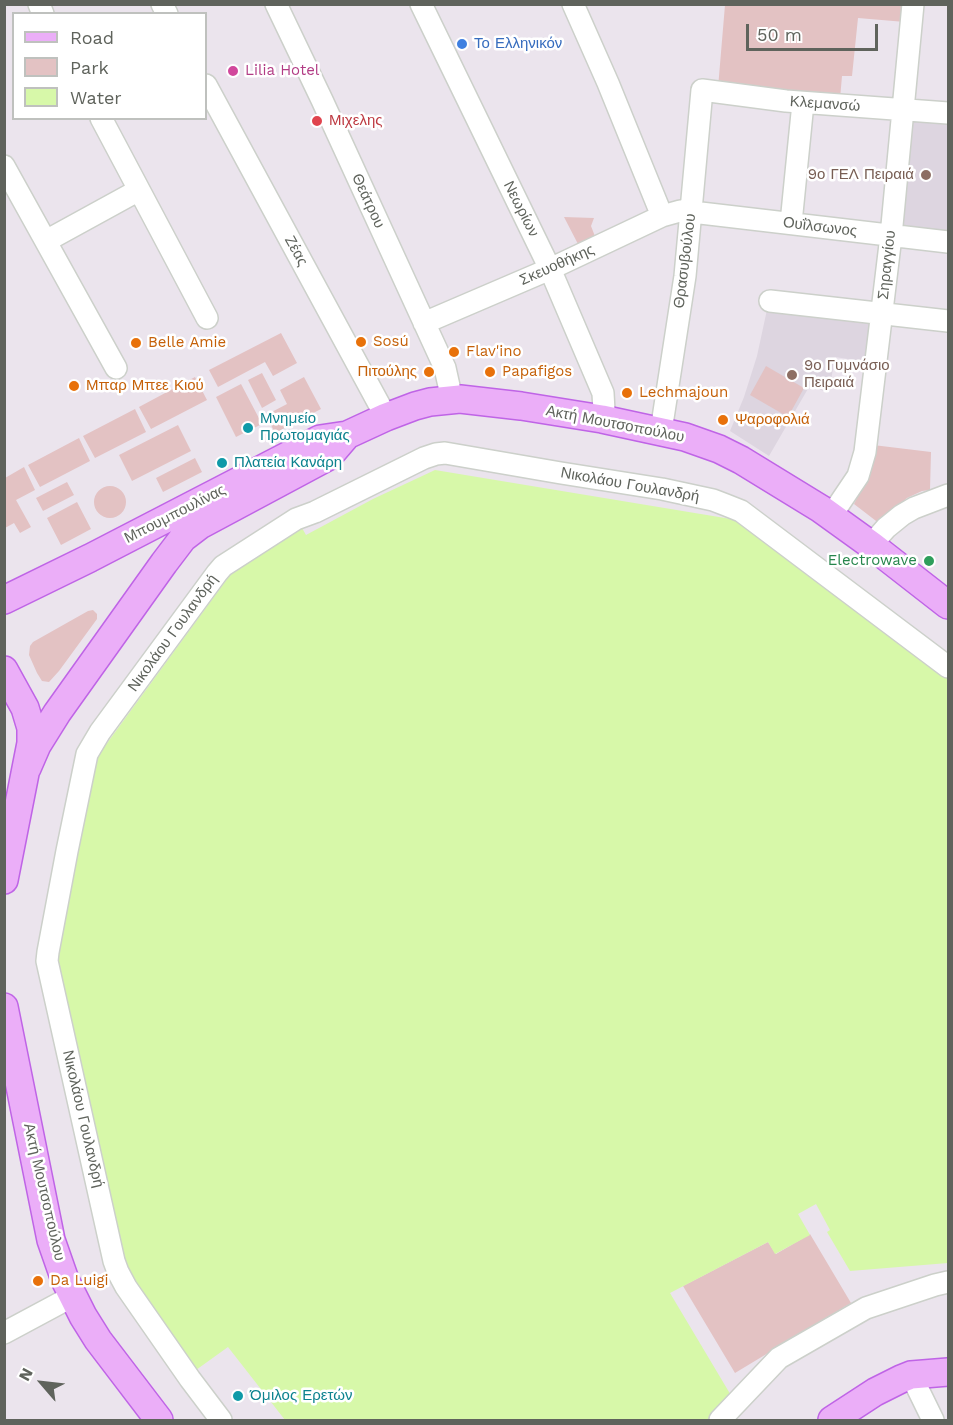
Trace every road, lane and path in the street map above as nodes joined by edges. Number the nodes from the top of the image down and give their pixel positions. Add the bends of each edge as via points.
1 (276, 4) edge
2 (421, 4) edge
3 (573, 4) edge
4 (913, 4) edge
5 (207, 87) edge
6 (702, 90) joint
7 (803, 103) junction
8 (903, 109) junction
9 (948, 113) edge
10 (102, 120) edge
11 (4, 166) edge
12 (140, 190) junction
13 (692, 212) junction
14 (662, 216) junction
15 (791, 223) junction
16 (891, 236) junction
17 (46, 241) junction
18 (948, 242) edge
19 (550, 269) junction
20 (770, 301) dead end
21 (882, 314) junction
22 (207, 318) dead end
23 (948, 321) edge
24 (424, 323) junction
25 (116, 368) dead end
26 (449, 400) junction
27 (386, 417) junction
28 (602, 419) junction
29 (660, 431) junction
30 (347, 435) junction
31 (948, 495) edge
32 (831, 516) junction
33 (872, 545) junction
34 (4, 600) edge
35 (948, 605) edge
36 (948, 667) edge
37 (4, 670) edge
38 (27, 768) junction
39 (4, 880) edge
40 (4, 1007) edge
41 (944, 1281) edge
42 (73, 1296) junction
43 (4, 1333) edge
44 (948, 1372) edge
45 (911, 1375) junction
46 (159, 1420) edge
47 (221, 1420) edge
48 (720, 1420) edge
49 (832, 1420) edge
50 (933, 1420) edge

1 - 24 street, Θεάτρου
2 - 19 street, Νεωρίων
3 - 14 street
4 - 8 street, Σηραγγίου
5 - 27 street, Ζέας
6 - 7 street, Κλεμανσώ
6 - 13 street, Θρασυβούλου
7 - 8 street, Κλεμανσώ
7 - 15 street
8 - 9 street, Κλεμανσώ
8 - 16 street, Σηραγγίου
10 - 12 street
11 - 17 street
12 - 17 street
12 - 22 street
13 - 14 street, Σκευοθήκης
13 - 15 street, Ουΐλσωνος
13 - 29 street, Θρασυβούλου
14 - 19 street, Σκευοθήκης
15 - 16 street, Ουΐλσωνος
16 - 18 street, Ουΐλσωνος
16 - 21 street, Σηραγγίου
17 - 25 street
19 - 24 street, Σκευοθήκης
19 - 28 street, Νεωρίων via 603,393
20 - 21 street
21 - 23 street
21 - 32 street, Σηραγγίου via 862,467
24 - 26 street, Θεάτρου via 445,368
26 - 27 main road, Ακτή Μουτσοπούλου via 415,406
26 - 28 main road, Ακτή Μουτσοπούλου via 476,400
27 - 30 main road, Ακτή Μουτσοπούλου
28 - 29 main road, Ακτή Μουτσοπούλου
29 - 32 main road, Ακτή Μουτσοπούλου via 730,454
30 - 34 main road, Μπουμπουλίνας via 320,439
30 - 38 main road via 329,456 200,525 183,538 57,713
31 - 33 street via 902,515
32 - 33 main road, Ακτή Μουτσοπούλου
33 - 35 main road, Ακτή Μουτσοπούλου
36 - 47 street, Νικολάου Γουλανδρή via 741,511 662,489 445,453 424,458 296,519 223,566 87,754 47,961 118,1272
37 - 38 main road via 25,708 31,728
38 - 39 main road
40 - 42 main road, Ακτή Μουτσοπούλου via 51,1240
41 - 48 street via 866,1308 779,1358
42 - 43 street
42 - 46 main road, Ακτή Μουτσοπούλου via 98,1340
44 - 45 main road
45 - 49 main road via 875,1392
45 - 50 street

